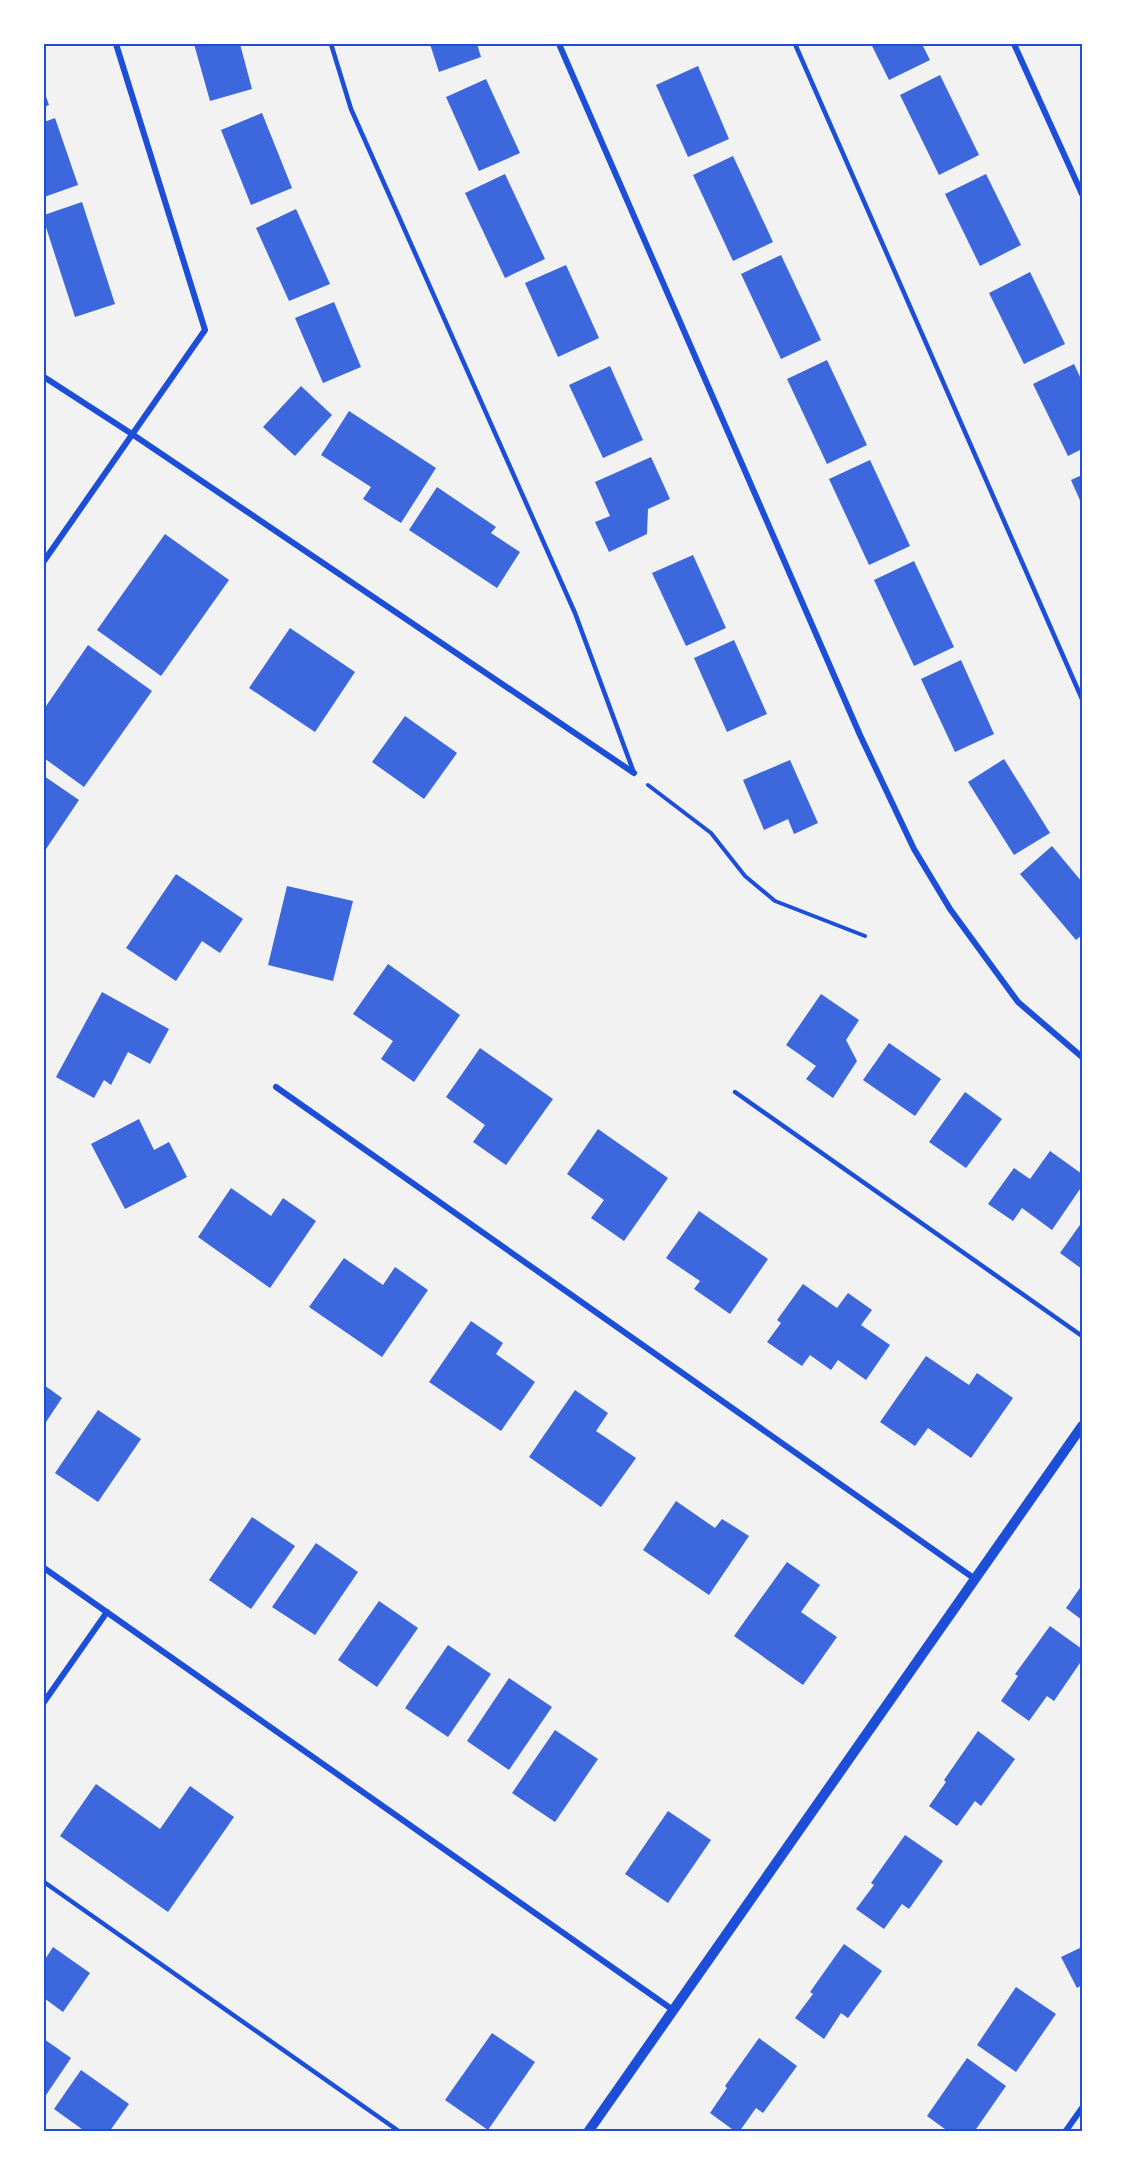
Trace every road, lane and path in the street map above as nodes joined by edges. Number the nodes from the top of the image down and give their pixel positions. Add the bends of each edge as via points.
1 (116, 44) edge
2 (331, 44) edge
3 (560, 44) edge
4 (795, 44) edge
5 (1014, 44) edge
6 (1083, 194) edge
7 (44, 377) edge
8 (132, 434) junction
9 (44, 561) edge
10 (1083, 699) edge
11 (634, 773) junction
12 (865, 936) dead end
13 (1083, 1057) edge
14 (276, 1087) dead end
15 (735, 1092) dead end
16 (1083, 1336) edge
17 (1083, 1426) edge
18 (44, 1568) edge
19 (975, 1579) junction
20 (107, 1612) junction
21 (44, 1702) edge
22 (44, 1882) edge
23 (673, 2010) junction
24 (1083, 2108) edge
25 (400, 2132) edge
26 (588, 2132) edge
27 (1065, 2132) edge

1 - 8 street via 205,330
2 - 11 lane via 351,109 575,613
3 - 13 street via 860,735 914,849 950,909 1018,1002
4 - 10 lane
5 - 6 street
7 - 8 street
8 - 9 street
8 - 11 street
11 - 12 path via 711,833 745,876 775,901
14 - 19 street
15 - 16 lane
17 - 19 street
18 - 20 street
19 - 23 street
20 - 21 street
20 - 23 street
22 - 25 lane
23 - 26 street
24 - 27 street

